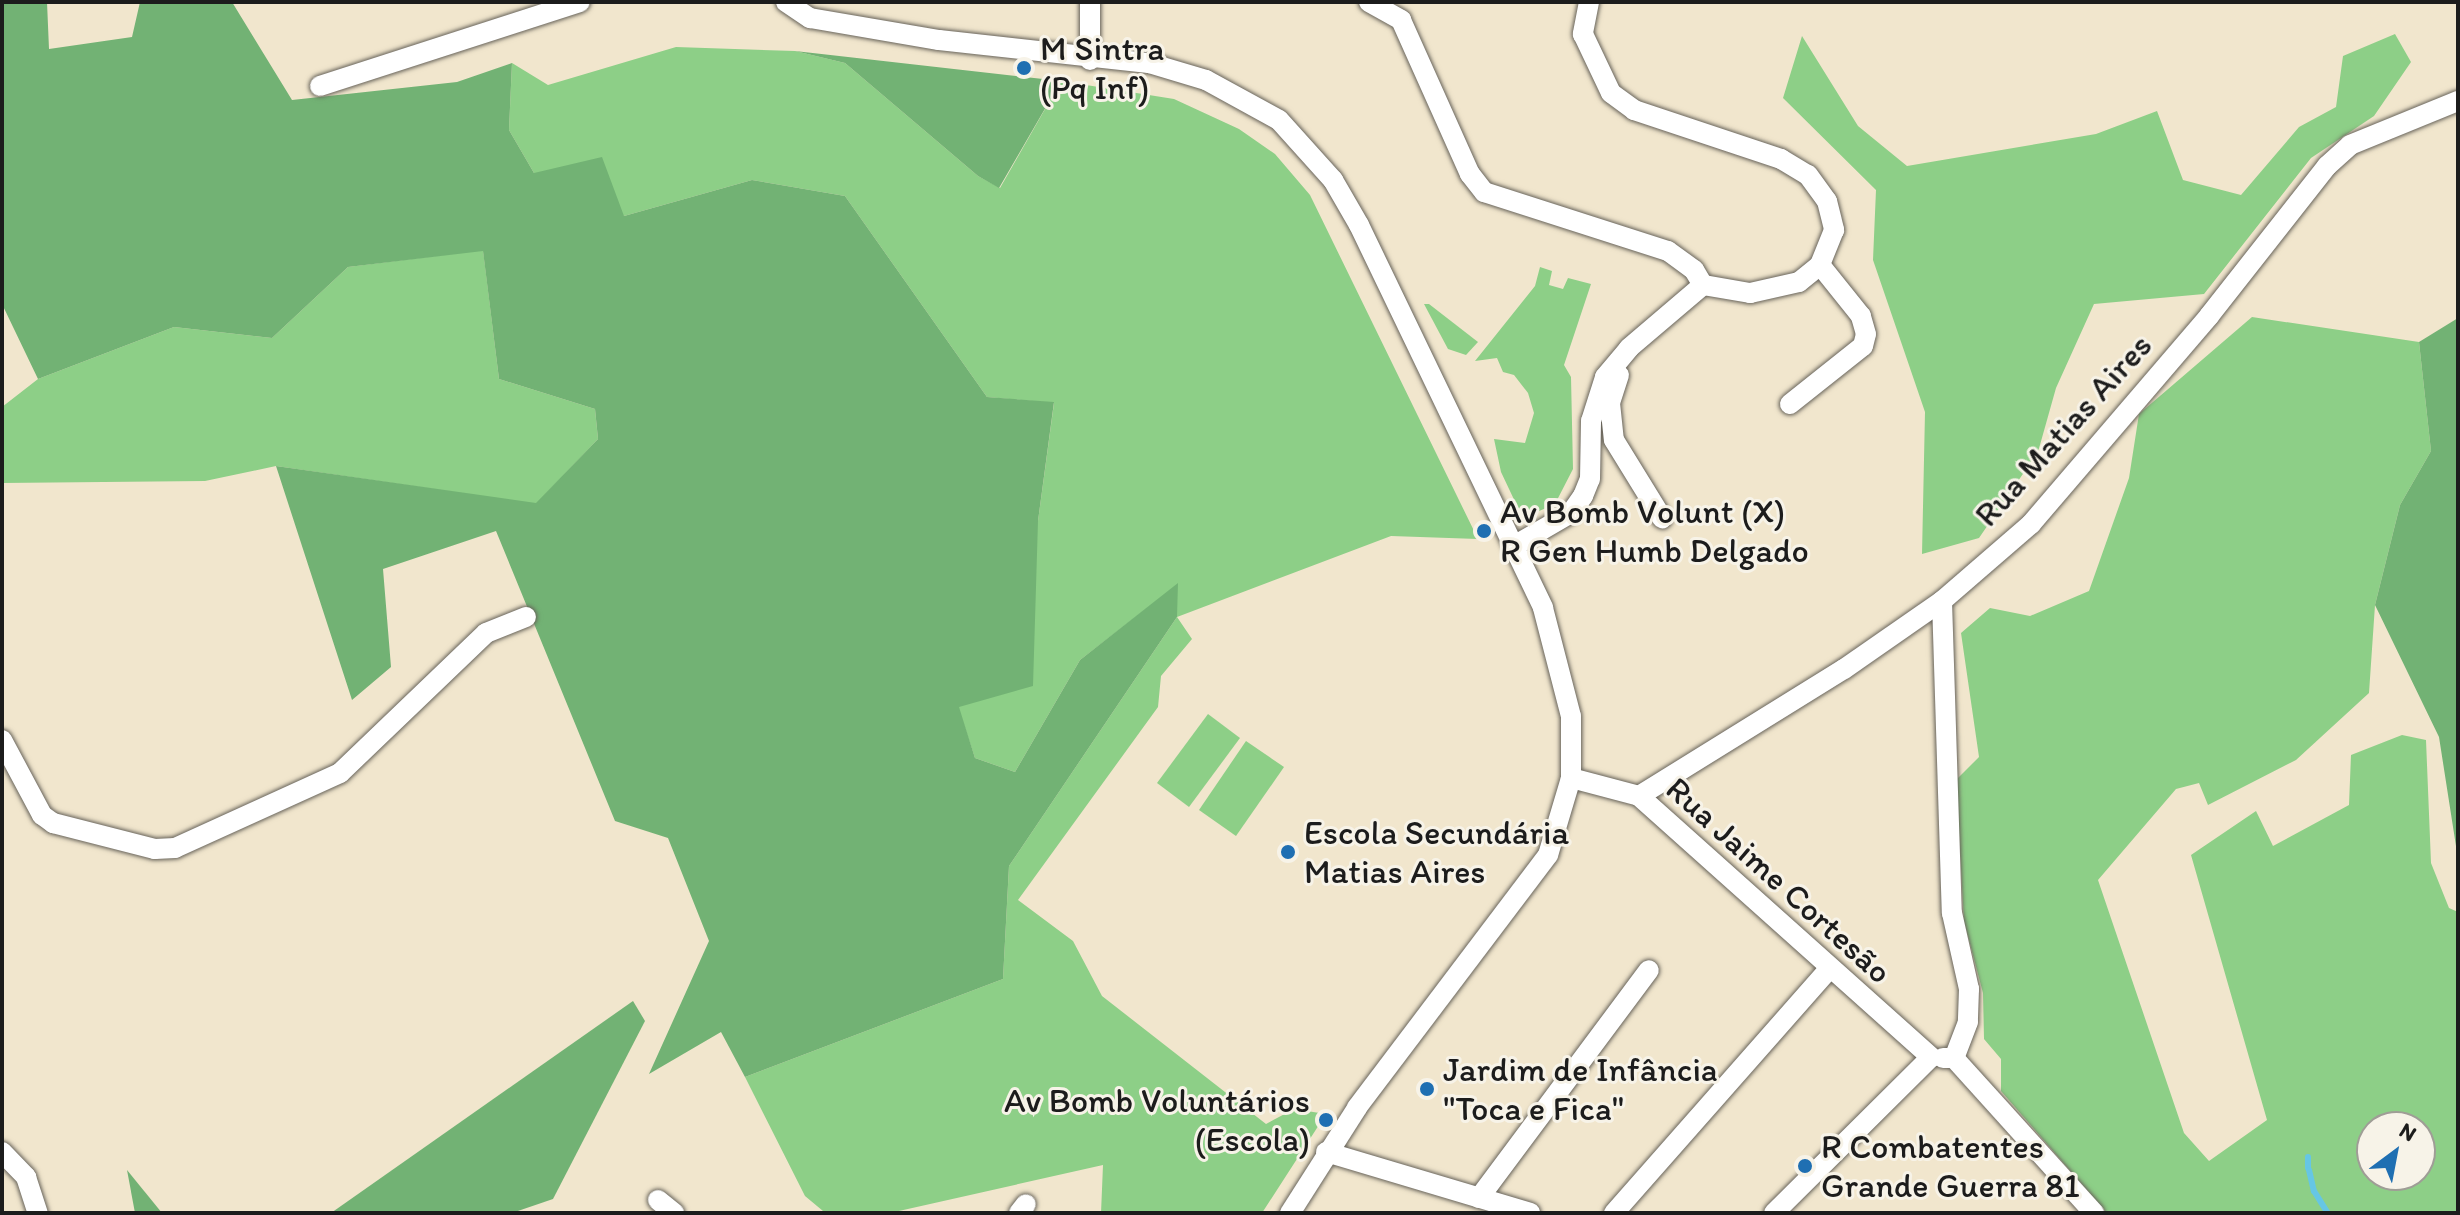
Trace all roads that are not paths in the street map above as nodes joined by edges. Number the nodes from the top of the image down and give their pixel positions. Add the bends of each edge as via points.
1 (580, 2) edge
2 (786, 2) edge
3 (1090, 2) edge
4 (1369, 2) edge
5 (1589, 2) edge
6 (1090, 60) junction
7 (320, 86) dead end
8 (2458, 101) edge
9 (1820, 265) junction
10 (1703, 285) junction
11 (1629, 348) junction
12 (1790, 404) dead end
13 (1662, 518) dead end
14 (1514, 546) junction
15 (1942, 601) junction
16 (526, 617) dead end
17 (2, 740) edge
18 (1571, 778) junction
19 (1639, 796) junction
20 (1649, 970) dead end
21 (1828, 970) junction
22 (1931, 1057) junction
23 (1954, 1058) junction
24 (2, 1152) edge
25 (1326, 1152) junction
26 (1479, 1198) junction
27 (38, 1213) edge
28 (1290, 1213) edge
29 (1530, 1213) edge
30 (1614, 1213) edge
31 (1774, 1213) edge
32 (2094, 1213) edge

1 - 7 street
2 - 6 street via 810,18
3 - 6 street
4 - 10 street via 1401,20 1470,174 1484,192 1668,251 1694,270
5 - 9 street via 1583,34 1611,93 1634,110 1781,159 1808,175 1827,201 1834,230
6 - 14 street via 1149,63 1206,80 1279,120 1306,146 1359,225
8 - 15 street, Rua Matias Aires via 2350,145 2327,166 2209,316 2031,524
9 - 10 street via 1779,290 1750,293
9 - 12 street via 1861,316 1866,334 1863,346
10 - 11 street
11 - 13 street via 1610,403 1614,440
11 - 14 street via 1605,377 1596,399 1590,479 1583,496 1571,513
14 - 18 street via 1559,657 1571,716
15 - 19 street, Rua Matias Aires via 1844,669
15 - 23 street via 1952,913 1969,989 1968,1022
16 - 17 street via 486,633 340,773 175,848 155,849 53,823 42,815
18 - 19 street, Rua Jaime Cortesão
18 - 25 street via 1548,855
19 - 21 street, Rua Jaime Cortesão
20 - 26 street
21 - 22 street, Rua Jaime Cortesão
21 - 30 street
22 - 23 street
22 - 31 street
23 - 32 street
24 - 27 street via 26,1177
25 - 26 street
25 - 28 street
26 - 29 street

